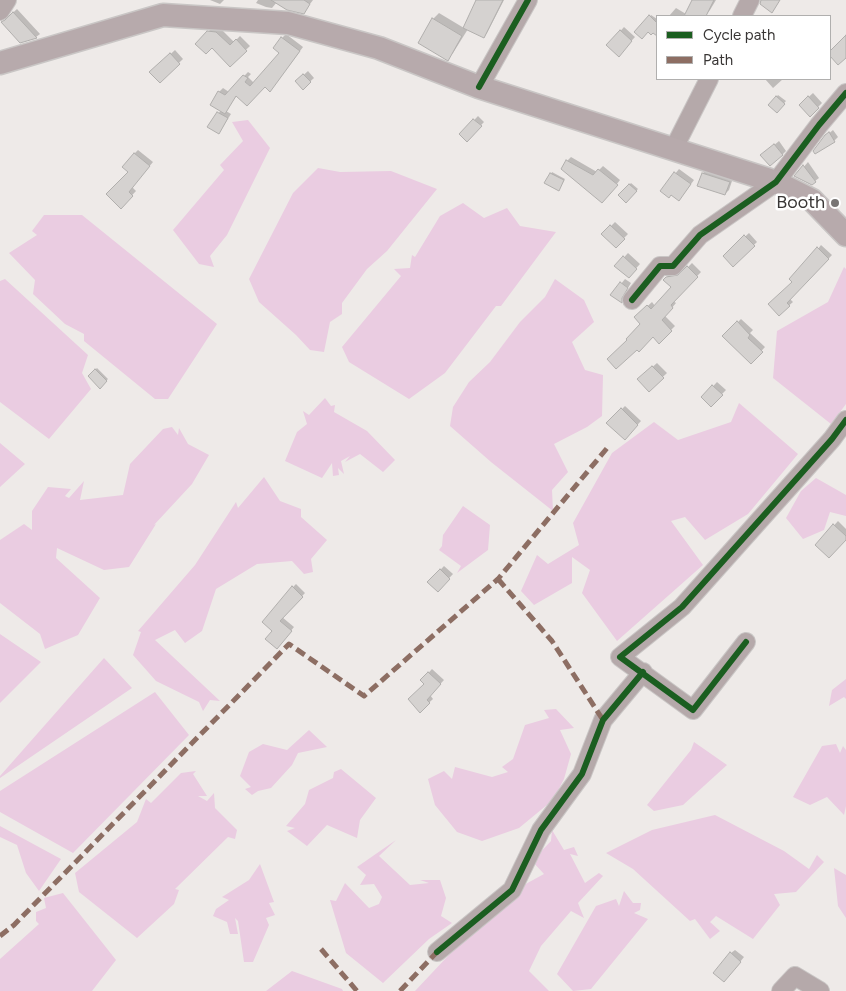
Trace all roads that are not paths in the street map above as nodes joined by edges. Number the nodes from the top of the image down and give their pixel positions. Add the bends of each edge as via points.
1 (7, 0) edge
2 (528, 0) edge
3 (750, 0) edge
4 (0, 11) edge
5 (742, 15) edge
6 (0, 63) edge
7 (708, 80) edge
8 (479, 87) junction
9 (846, 93) edge
10 (674, 148) junction
11 (776, 182) junction
12 (846, 235) edge
13 (632, 300) dead end
14 (846, 420) edge
15 (746, 642) dead end
16 (643, 672) junction
17 (437, 952) dead end
18 (781, 991) edge
19 (820, 991) edge

1 - 4 street
2 - 8 street
3 - 5 street
6 - 8 main road via 163,15 288,22 379,48
7 - 10 street
8 - 10 main road
9 - 11 street
10 - 11 main road
11 - 12 main road via 812,200
11 - 13 street via 700,235 673,266 660,266
14 - 16 street via 682,607 620,657
15 - 16 street via 693,710
16 - 17 street via 603,720 582,774 541,830 512,890
18 - 19 street via 795,976

